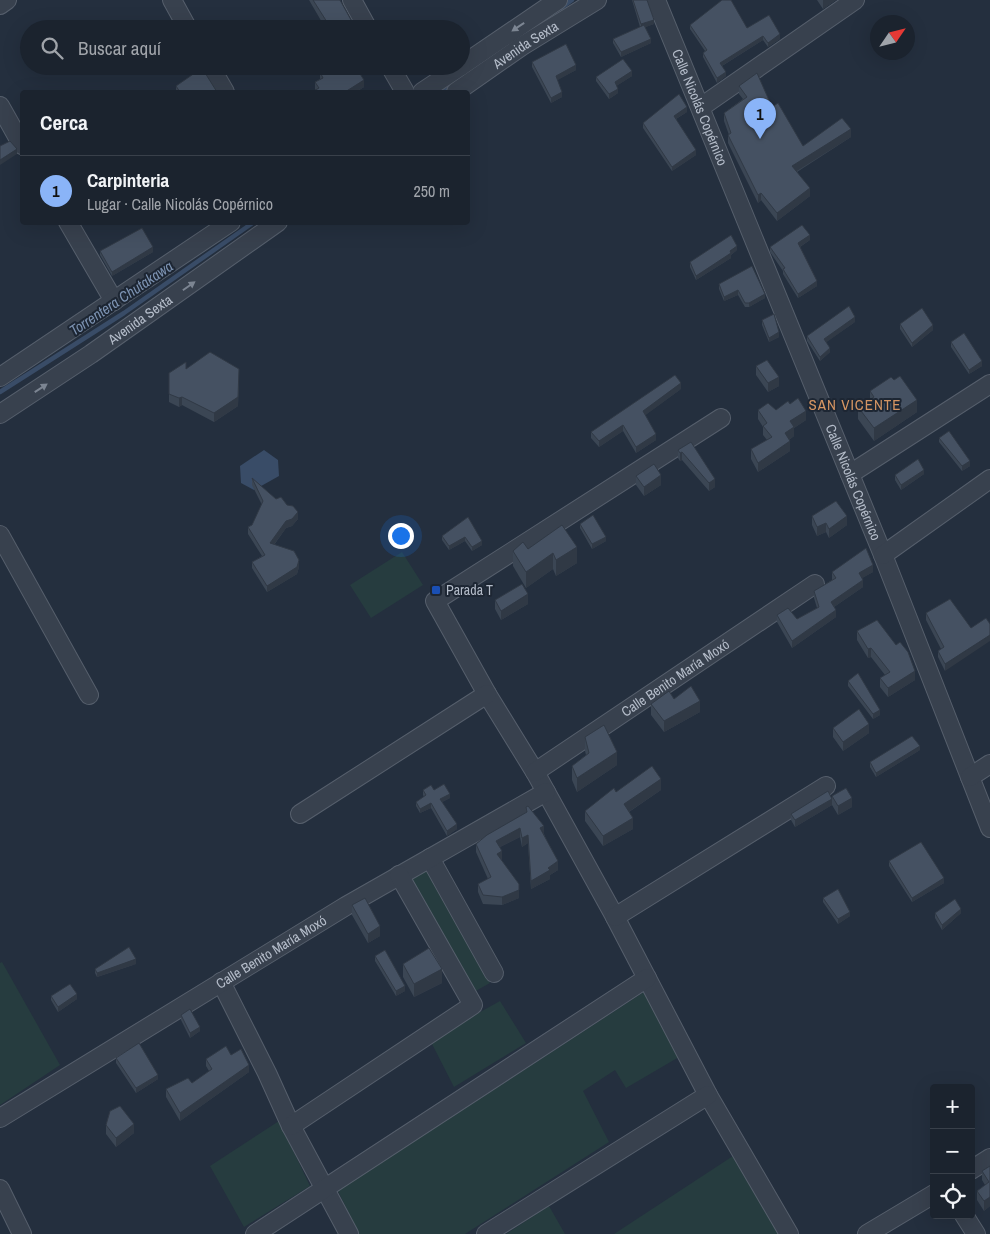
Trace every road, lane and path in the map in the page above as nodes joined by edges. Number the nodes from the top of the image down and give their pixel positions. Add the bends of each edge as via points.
1 (7, 0) edge
2 (172, 0) edge
3 (352, 0) edge
4 (558, 0) edge
5 (597, 0) edge
6 (656, 0) edge
7 (855, 0) edge
8 (0, 5) edge
9 (183, 20) edge
10 (363, 20) edge
11 (470, 60) edge
12 (215, 75) edge
13 (395, 75) edge
14 (448, 75) edge
15 (224, 90) edge
16 (404, 90) edge
17 (425, 90) edge
18 (459, 90) edge
19 (0, 106) edge
20 (701, 107) junction
21 (20, 141) edge
22 (70, 225) edge
23 (227, 225) edge
24 (274, 225) edge
25 (114, 302) junction
26 (0, 376) edge
27 (990, 384) edge
28 (0, 414) edge
29 (721, 418) dead end
30 (850, 474) junction
31 (990, 479) edge
32 (0, 535) edge
33 (883, 555) junction
34 (815, 584) dead end
35 (487, 694) junction
36 (89, 695) dead end
37 (990, 764) edge
38 (535, 772) junction
39 (970, 777) junction
40 (826, 786) dead end
41 (546, 792) junction
42 (300, 814) dead end
43 (990, 828) edge
44 (430, 858) junction
45 (399, 875) junction
46 (615, 917) junction
47 (494, 973) dead end
48 (646, 978) junction
49 (221, 982) junction
50 (708, 1096) junction
51 (0, 1118) edge
52 (291, 1126) junction
53 (990, 1158) edge
54 (975, 1167) edge
55 (326, 1187) junction
56 (0, 1189) edge
57 (930, 1197) edge
58 (967, 1219) edge
59 (874, 1232) edge
60 (22, 1234) edge
61 (255, 1234) edge
62 (349, 1234) edge
63 (486, 1234) edge
64 (789, 1234) edge
65 (976, 1234) edge

1 - 8 street
2 - 9 street
3 - 10 street
4 -> 11 street, Avenida Sexta
5 - 18 street, Avenida Sexta
6 - 20 street, Calle Nicolás Copérnico
7 - 20 street
12 - 15 street
13 - 16 street
14 - 17 street, Avenida Sexta
19 - 21 street
20 - 30 street, Calle Nicolás Copérnico
22 - 25 street
23 - 25 street
28 -> 24 street, Avenida Sexta via 100,348
25 - 26 street
27 - 30 street
29 - 35 street via 435,601
30 - 33 street, Calle Nicolás Copérnico
31 - 33 street
32 - 36 street
33 - 39 street, Calle Nicolás Copérnico
34 - 38 street, Calle Benito María Moxó
35 - 38 street
35 - 42 street
37 - 39 street
38 - 41 street
39 - 43 street, Calle Nicolás Copérnico
40 - 46 street
41 - 44 street, Calle Benito María Moxó
41 - 46 street
44 - 45 street, Calle Benito María Moxó
44 - 47 street
45 - 49 street, Calle Benito María Moxó
45 - 52 street via 474,1005
46 - 48 street
48 - 50 street
48 - 55 street
49 - 51 street, Calle Benito María Moxó
49 - 52 street
50 - 63 street
50 - 64 street
52 - 55 street
53 - 54 street
55 - 61 street
55 - 62 street
56 - 60 street
57 - 59 street
58 - 65 street

